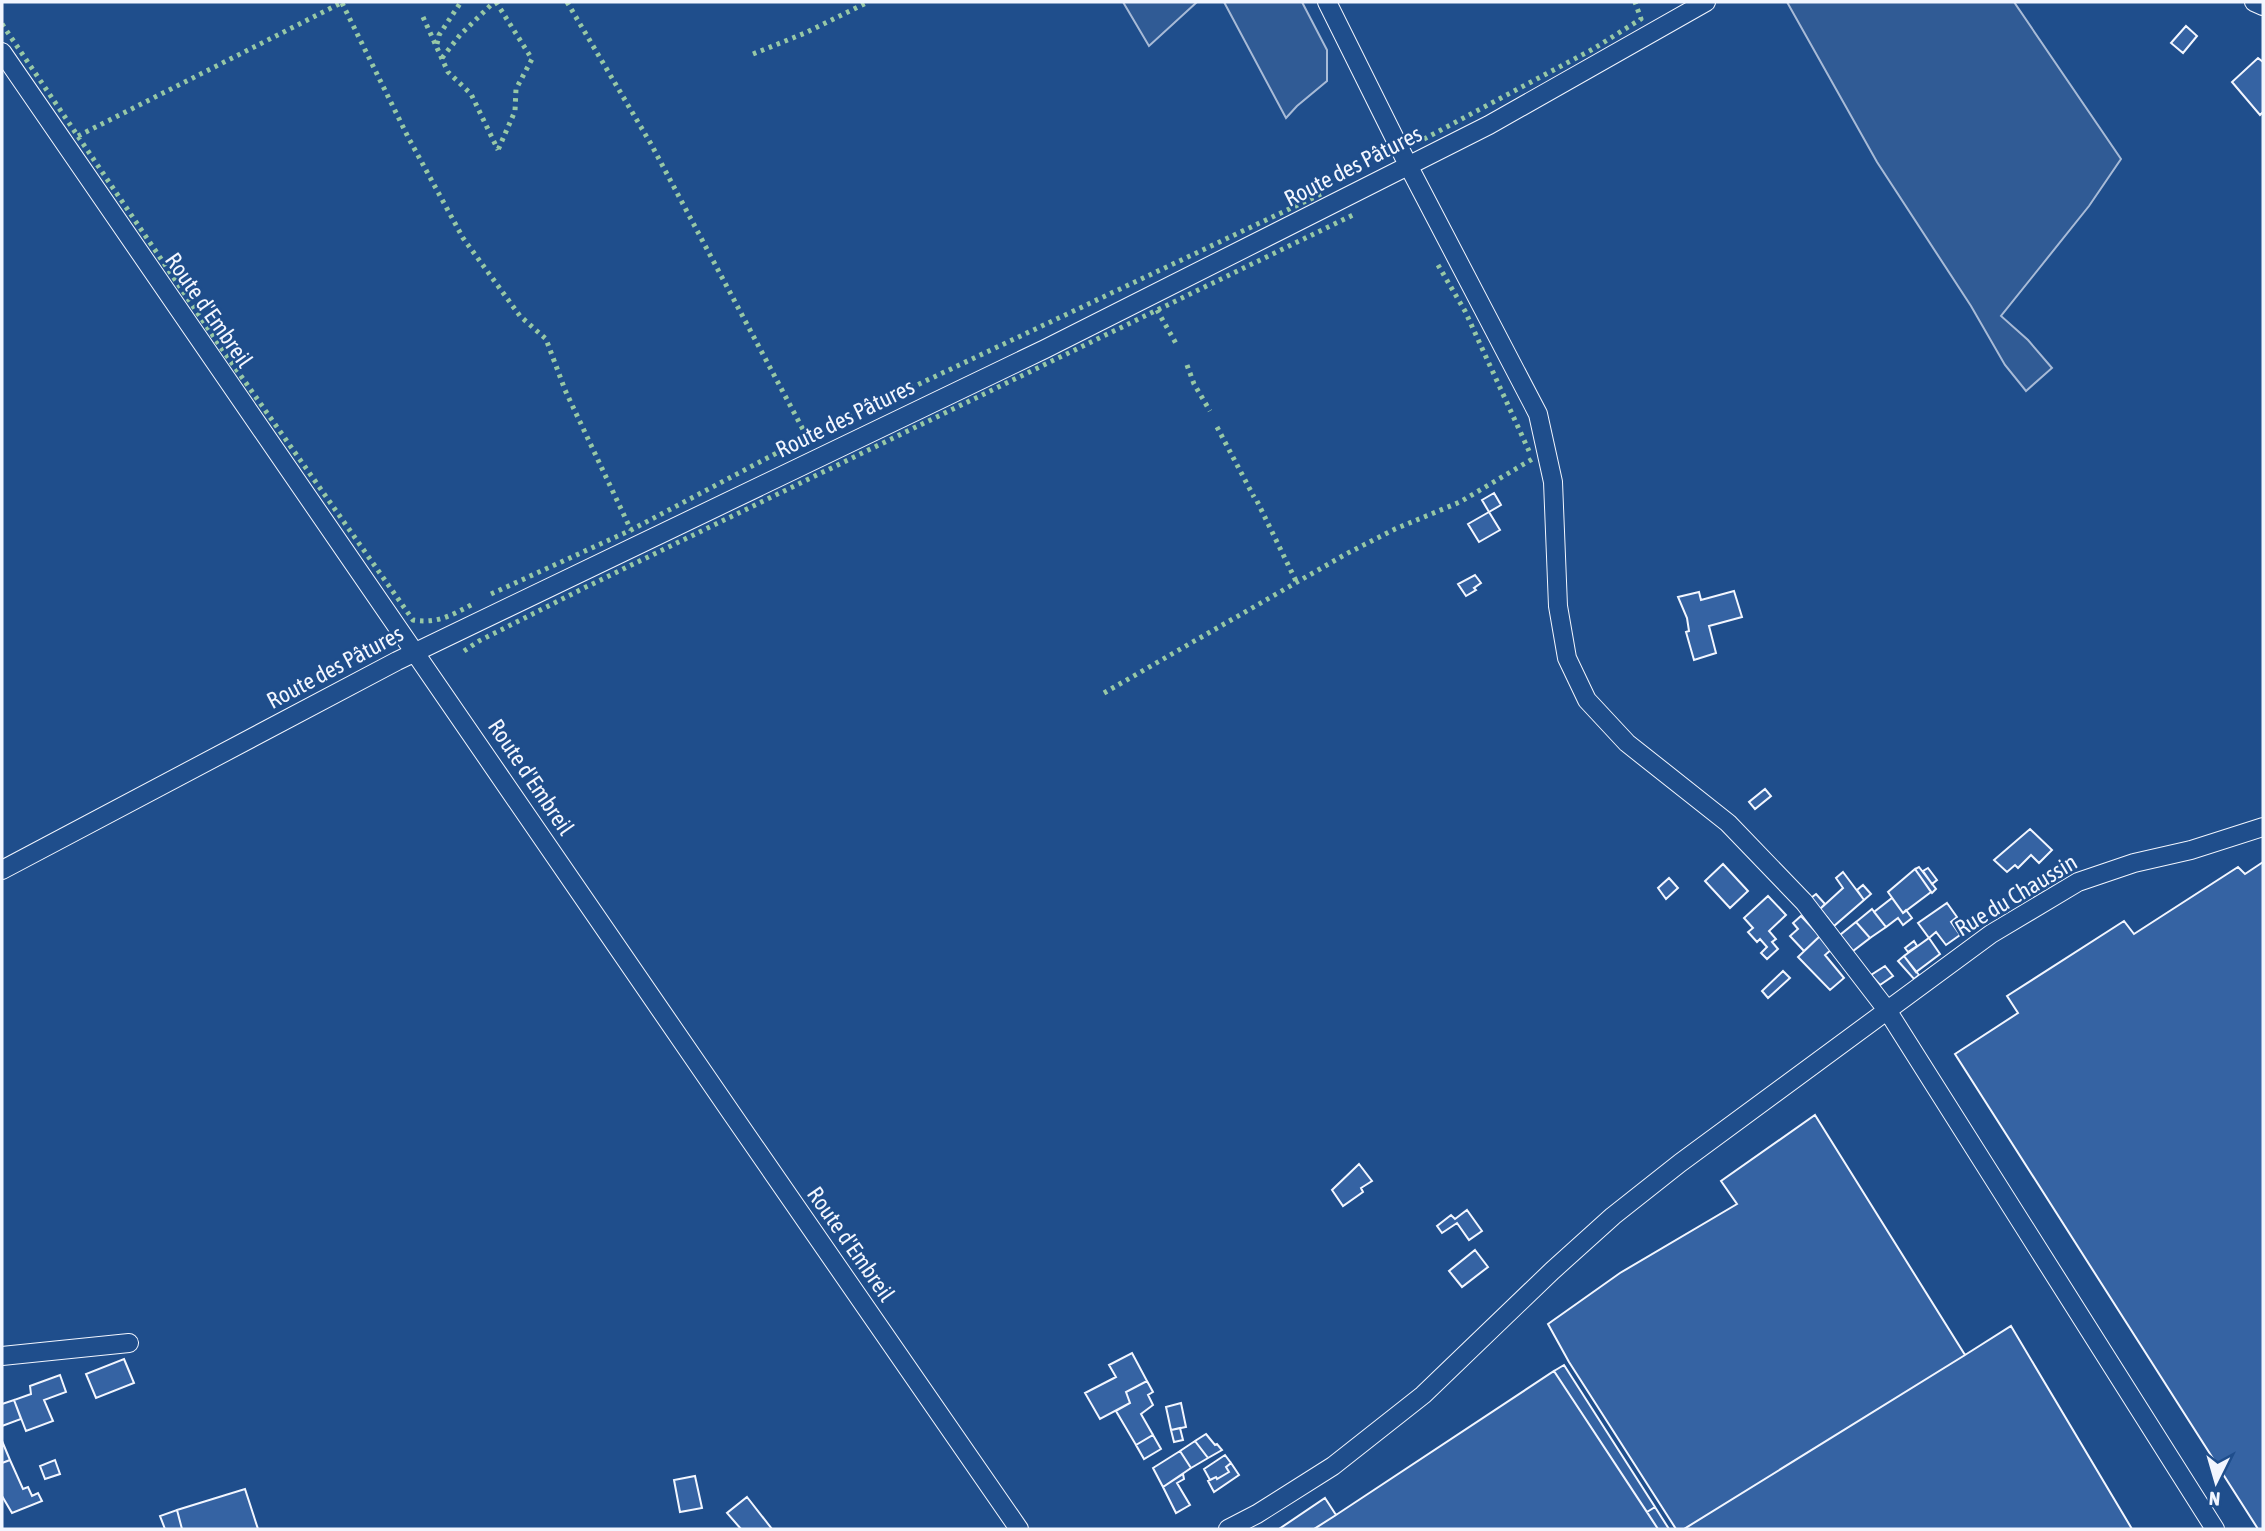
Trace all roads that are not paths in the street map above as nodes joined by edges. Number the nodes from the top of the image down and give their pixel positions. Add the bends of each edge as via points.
1 (1327, 2) edge
2 (1706, 2) edge
3 (2254, 2) edge
4 (2263, 6) edge
5 (2, 52) edge
6 (1408, 165) junction
7 (416, 652) junction
8 (2263, 827) edge
9 (2, 870) edge
10 (1887, 1010) junction
11 (130, 1343) dead end
12 (2, 1356) edge
13 (1019, 1529) edge
14 (1228, 1529) edge
15 (2215, 1529) edge

1 - 6 street
2 - 6 street, Route des Pâtures via 1489,125
3 - 4 street
5 - 7 street, Route d'Embreil
6 - 7 street, Route des Pâtures via 1045,349
6 - 10 street via 1538,414 1553,482 1558,606 1567,658 1587,700 1627,743 1728,823 1804,902
7 - 9 street, Route des Pâtures
7 - 13 street, Route d'Embreil
8 - 10 street, Rue du Chaussin via 2078,882 1991,934
10 - 14 street, Rue du Chaussin via 1613,1216 1413,1403 1333,1466
10 - 15 street
11 - 12 street

